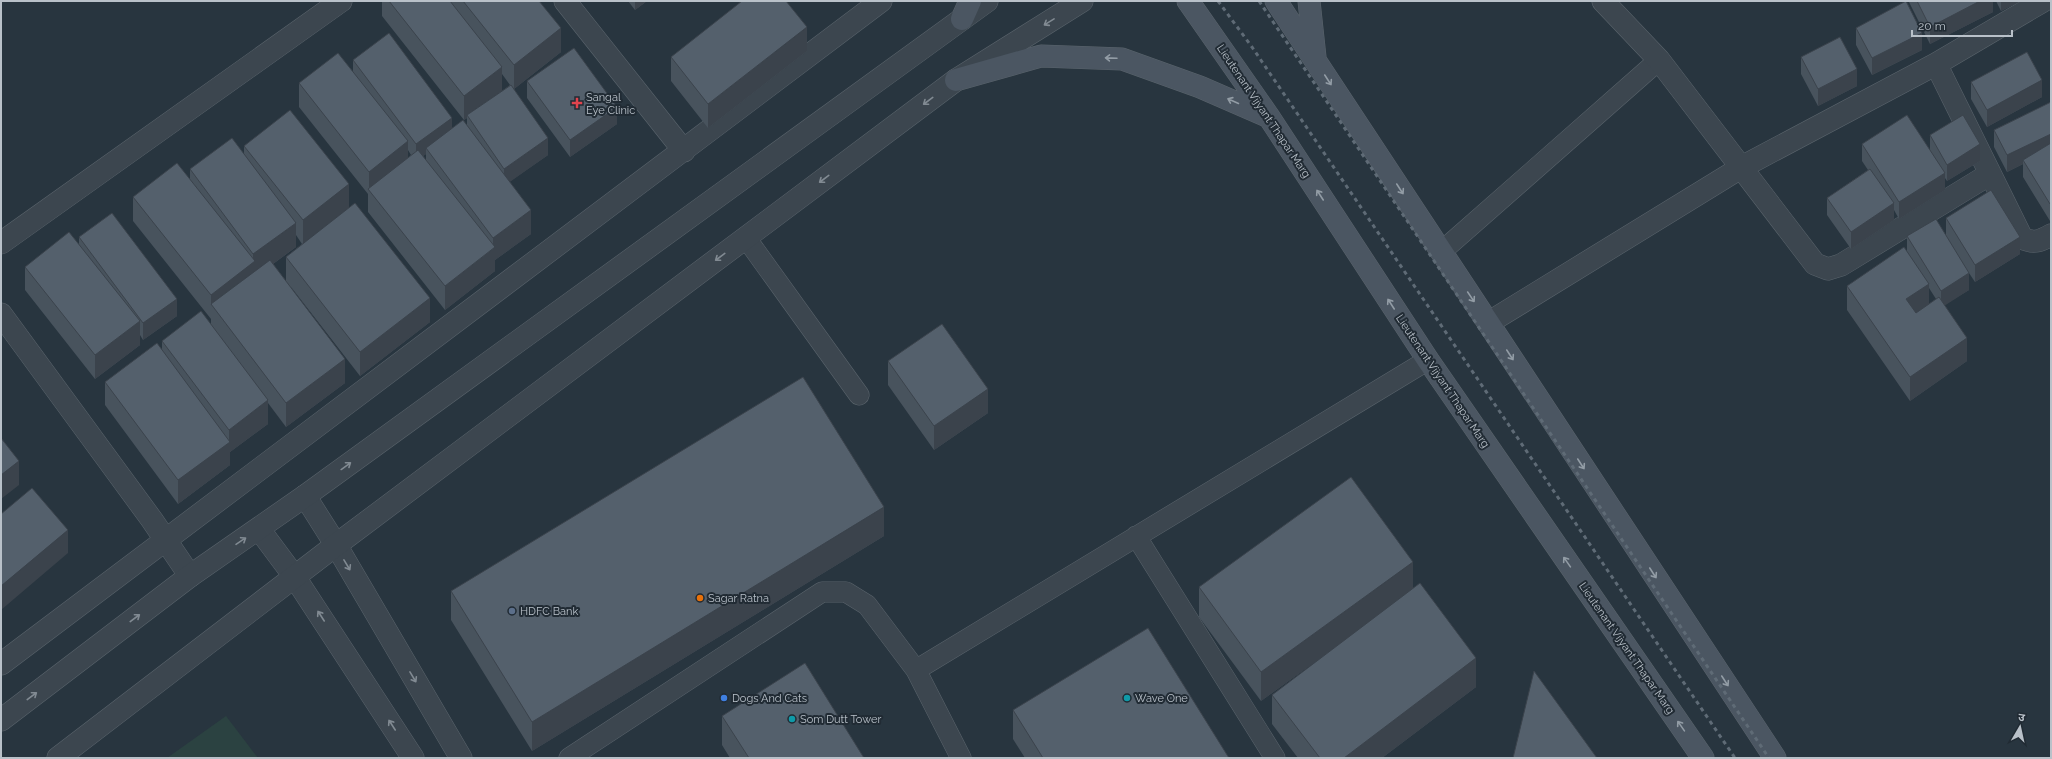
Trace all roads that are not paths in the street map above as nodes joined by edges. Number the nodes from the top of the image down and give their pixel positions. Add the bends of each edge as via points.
1 (341, 1) edge
2 (565, 1) edge
3 (881, 1) edge
4 (987, 1) edge
5 (1082, 1) edge
6 (1188, 1) edge
7 (1276, 1) edge
8 (1309, 1) edge
9 (1603, 1) edge
10 (2043, 1) edge
11 (966, 10) edge
12 (2051, 15) edge
13 (1659, 60) junction
14 (1316, 61) junction
15 (1936, 64) junction
16 (956, 80) junction
17 (1269, 117) junction
18 (684, 151) junction
19 (1742, 168) junction
20 (1990, 174) junction
21 (2051, 235) edge
22 (746, 238) junction
23 (1, 243) edge
24 (1441, 252) junction
25 (1, 314) edge
26 (1488, 323) junction
27 (1428, 360) junction
28 (859, 395) dead end
29 (305, 496) junction
30 (259, 529) junction
31 (1136, 536) junction
32 (167, 541) junction
33 (336, 545) junction
34 (190, 576) junction
35 (294, 576) junction
36 (1, 664) edge
37 (916, 670) junction
38 (1, 720) edge
39 (58, 758) edge
40 (413, 758) edge
41 (461, 758) edge
42 (569, 758) edge
43 (961, 758) edge
44 (1275, 758) edge
45 (1704, 758) edge
46 (1776, 758) edge

1 - 23 street
2 - 18 street
3 - 18 street
4 - 11 street
5 -> 16 street
6 - 17 main road, Lieutenant Vijyant Thapar Marg
7 - 14 main road
8 - 14 main road
9 - 13 street
10 - 12 street
10 - 15 street
29 -> 11 street
13 - 19 street
13 - 24 lane
14 -> 24 main road
15 - 19 street
15 - 20 street
17 -> 16 main road via 1200,87 1122,59 1040,56
16 -> 22 street
27 -> 17 main road, Lieutenant Vijyant Thapar Marg
18 - 32 street
19 - 20 street via 1815,264 1828,269 1841,265
19 - 26 street
20 - 21 street via 2022,238 2039,242
22 - 28 lane
22 -> 33 street
24 -> 26 main road
25 - 32 street
26 -> 46 main road
27 - 31 lane
45 -> 27 main road, Lieutenant Vijyant Thapar Marg
29 - 30 street
29 - 33 street
34 -> 30 street
30 - 35 street
31 - 37 lane
31 - 44 lane
32 - 34 street
32 - 36 street
33 - 35 street
33 -> 41 street
38 -> 34 street
35 - 39 street
40 -> 35 street
37 - 42 lane via 867,605 846,592 822,592
37 - 43 lane

